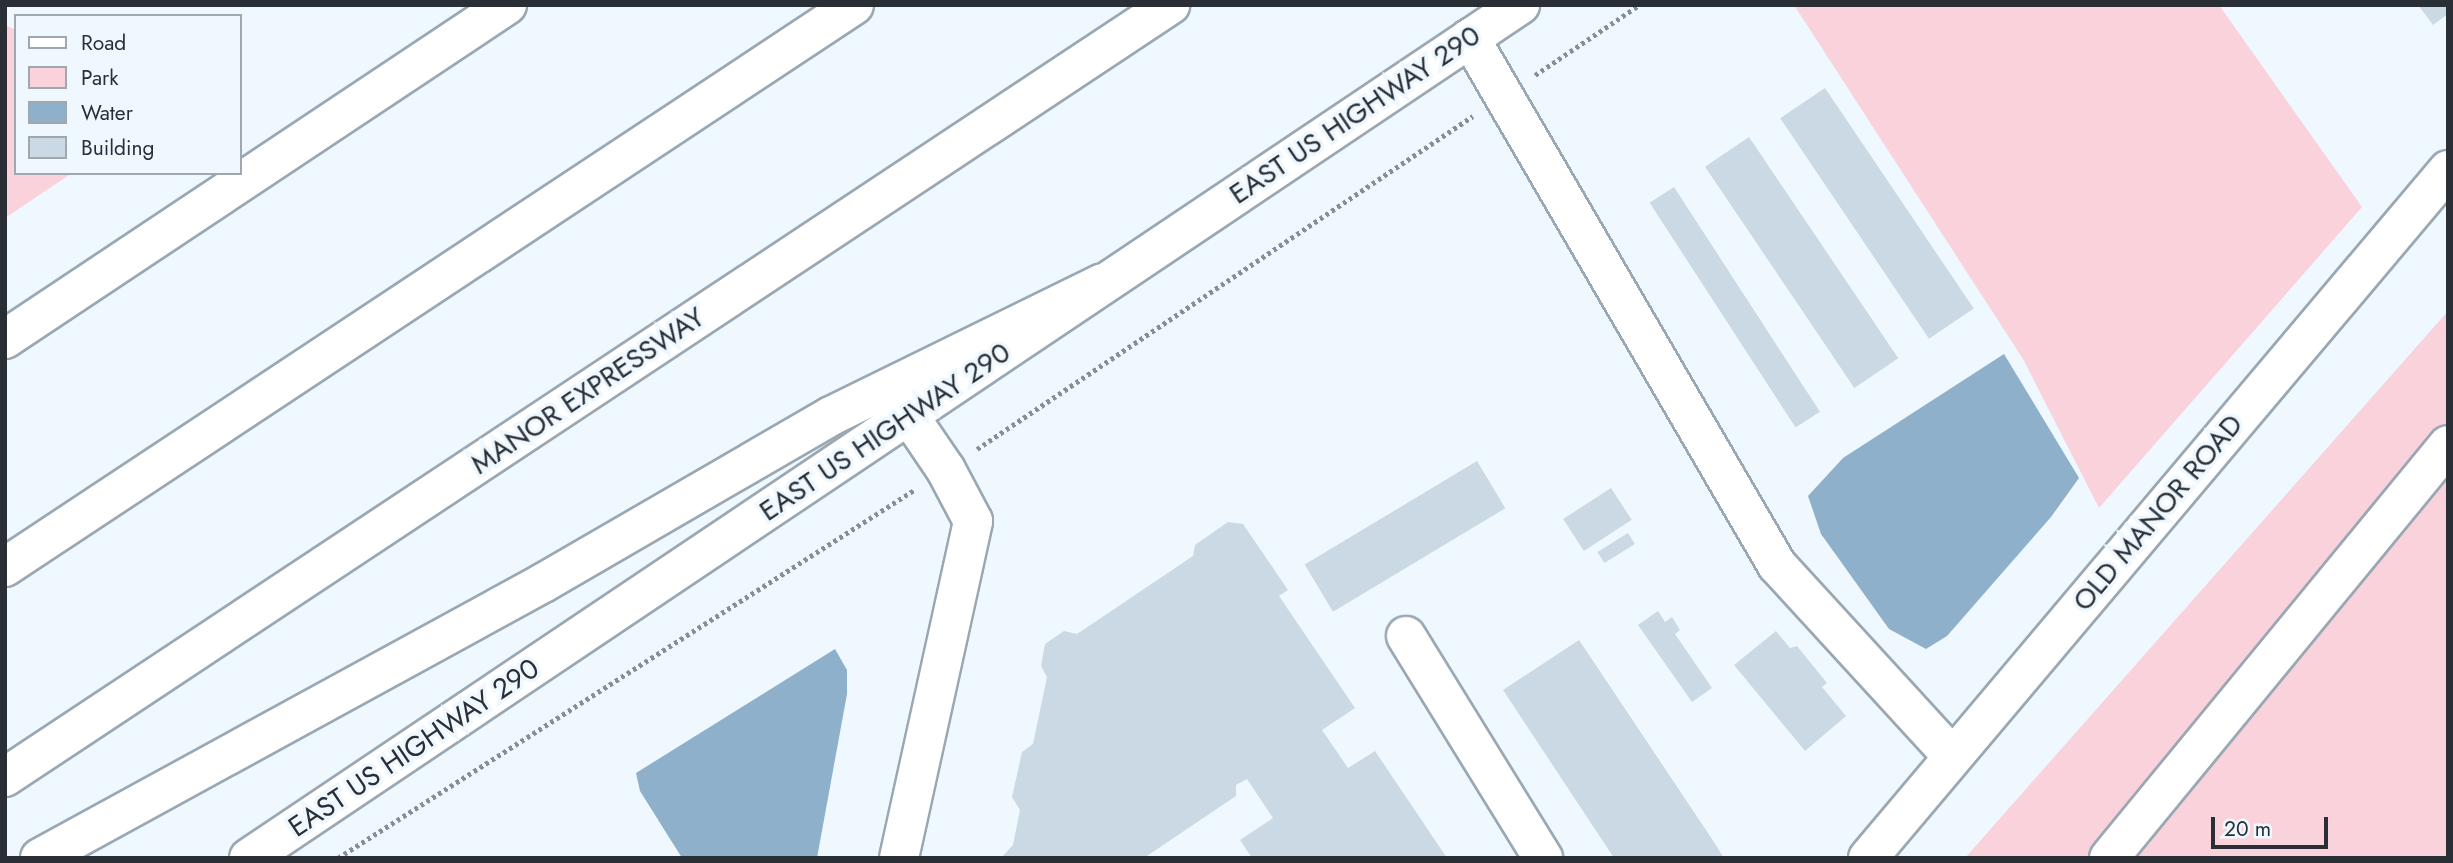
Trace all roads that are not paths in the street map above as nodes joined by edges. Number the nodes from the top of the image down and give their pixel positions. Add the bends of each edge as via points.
1 (508, 5) edge
2 (854, 5) edge
3 (1170, 5) edge
4 (1520, 5) edge
5 (1470, 38) junction
6 (2448, 170) edge
7 (1101, 284) junction
8 (5, 339) edge
9 (910, 417) junction
10 (2448, 445) edge
11 (5, 567) edge
12 (1406, 636) dead end
13 (1952, 756) junction
14 (5, 777) edge
15 (40, 858) edge
16 (249, 858) edge
17 (899, 858) edge
18 (1543, 858) edge
19 (1868, 858) edge
20 (2109, 858) edge

1 - 8 main road
2 - 11 main road
3 - 14 main road, MANOR EXPRESSWAY
4 - 5 main road, EAST US HIGHWAY 290
5 - 7 main road, EAST US HIGHWAY 290
5 - 13 main road via 1777,565
6 - 13 main road, OLD MANOR ROAD
7 - 9 main road, EAST US HIGHWAY 290
7 - 15 main road via 831,416 530,590
9 - 16 main road, EAST US HIGHWAY 290
9 - 17 main road via 973,521
10 - 20 main road
12 - 18 main road
13 - 19 main road, OLD MANOR ROAD

